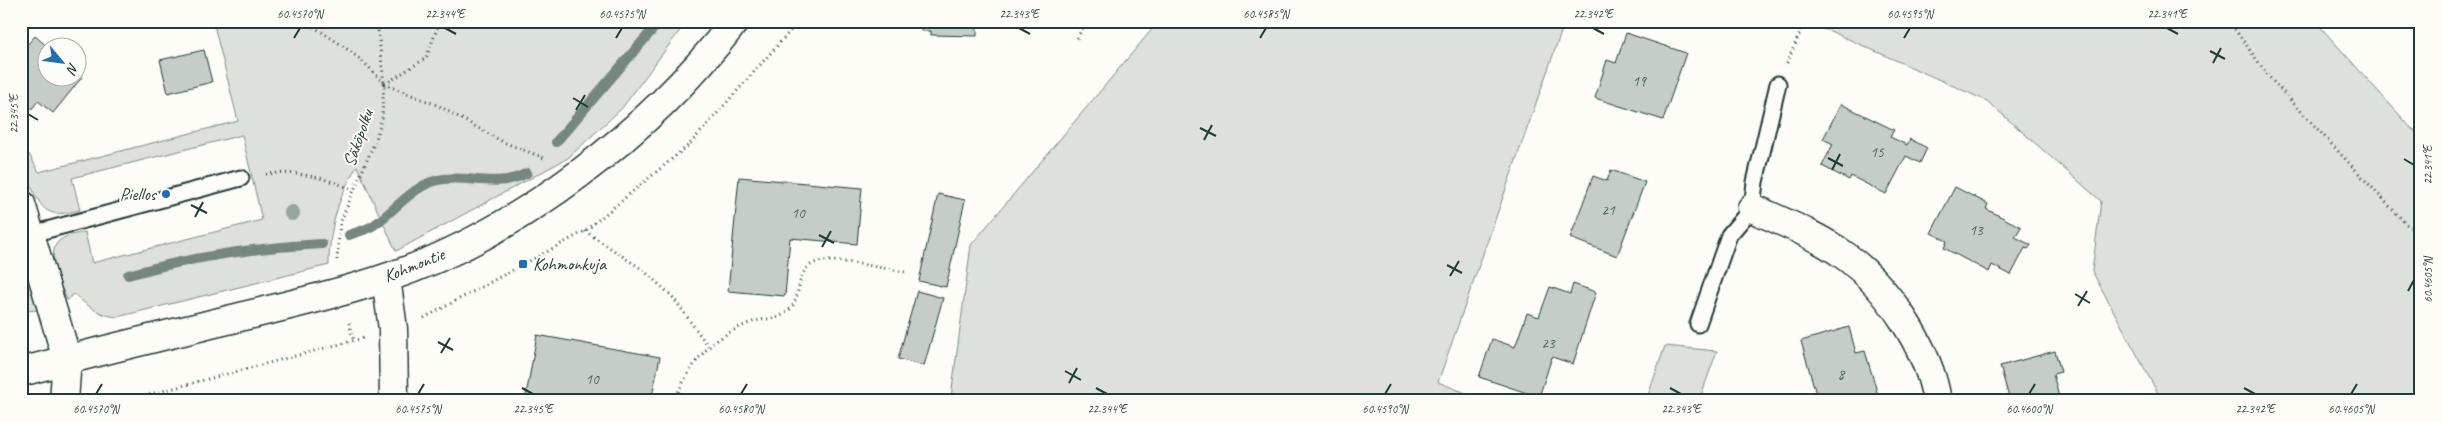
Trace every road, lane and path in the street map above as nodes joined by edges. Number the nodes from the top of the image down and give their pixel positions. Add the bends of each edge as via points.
1 (305, 21) edge
2 (377, 21) edge
3 (440, 21) edge
4 (735, 21) edge
5 (799, 21) edge
6 (1088, 21) edge
7 (1802, 21) edge
8 (2229, 21) edge
9 (1077, 38) dead end
10 (384, 84) junction
11 (1778, 84) joint
12 (548, 159) dead end
13 (241, 178) joint
14 (353, 190) junction
15 (21, 204) edge
16 (1752, 208) junction
17 (585, 231) junction
18 (32, 234) junction
19 (2421, 235) edge
20 (337, 270) dead end
21 (905, 272) dead end
22 (386, 278) junction
23 (347, 317) dead end
24 (417, 322) dead end
25 (1698, 324) dead end
26 (371, 336) dead end
27 (354, 341) junction
28 (708, 346) junction
29 (67, 359) junction
30 (21, 372) edge
31 (64, 401) edge
32 (125, 401) edge
33 (394, 401) edge
34 (674, 401) edge
35 (1937, 401) edge

1 - 10 path via 356,55
2 - 10 path, Säköpolku
3 - 10 path via 426,58
4 - 22 street, Kohmontie via 678,89 589,166 489,232
5 - 17 path via 690,144
6 - 9 path
7 - 11 path
8 - 19 path via 2269,77 2406,224
10 - 12 path via 439,106 504,142
10 - 14 path, Säköpolku via 382,118
11 - 16 lane
13 - 14 path via 293,173 331,180
13 - 18 lane
14 - 20 path, Säköpolku via 340,223
15 - 18 street
16 - 25 lane via 1730,235
16 - 35 street via 1817,239 1844,255 1868,276 1910,329
17 - 24 path
17 - 28 path via 643,270 672,296
18 - 29 street
21 - 28 path via 831,260 815,263 804,270 791,308 775,320 754,322
22 - 29 street, Kohmontie
22 - 33 street via 393,329
23 - 27 path
26 - 27 path
27 - 32 path
28 - 34 path via 687,373
29 - 30 street, Kohmontie
29 - 31 street

